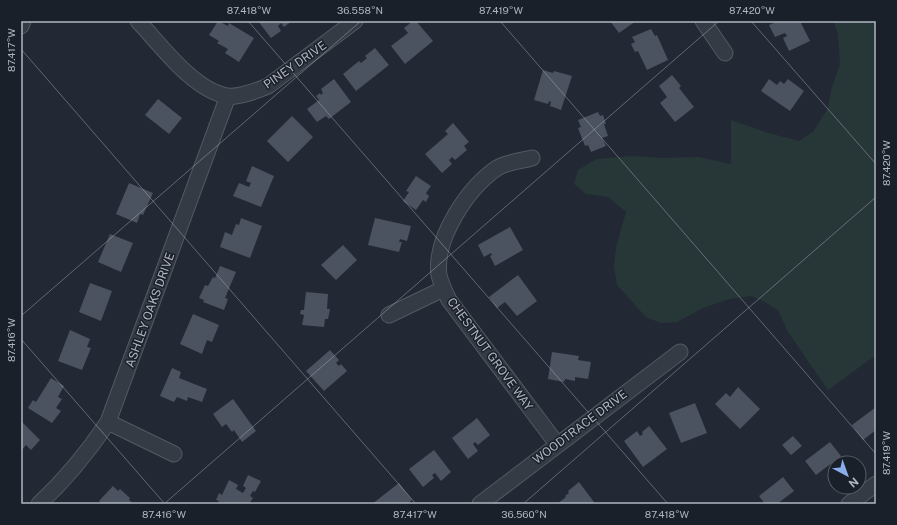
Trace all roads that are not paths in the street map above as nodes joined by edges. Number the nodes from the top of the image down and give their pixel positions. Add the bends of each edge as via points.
1 (23, 21) edge
2 (138, 21) edge
3 (355, 21) edge
4 (703, 21) edge
5 (21, 26) edge
6 (725, 54) dead end
7 (228, 96) junction
8 (532, 158) dead end
9 (443, 289) junction
10 (389, 315) dead end
11 (680, 352) dead end
12 (108, 422) junction
13 (557, 444) junction
14 (174, 454) dead end
15 (876, 484) edge
16 (39, 504) edge
17 (480, 504) edge
18 (849, 504) edge

1 - 5 street
2 - 7 street, PINEY DRIVE via 191,77 212,91
3 - 7 street, PINEY DRIVE via 268,86 258,91
4 - 6 street
7 - 12 street, ASHLEY OAKS DRIVE
8 - 9 street, CHESTNUT GROVE WAY via 498,168 464,201 442,245 439,271
9 - 10 street
9 - 13 street, CHESTNUT GROVE WAY
11 - 13 street, WOODTRACE DRIVE
12 - 14 street
12 - 16 street, ASHLEY OAKS DRIVE via 79,462
13 - 17 street, WOODTRACE DRIVE
15 - 18 street

